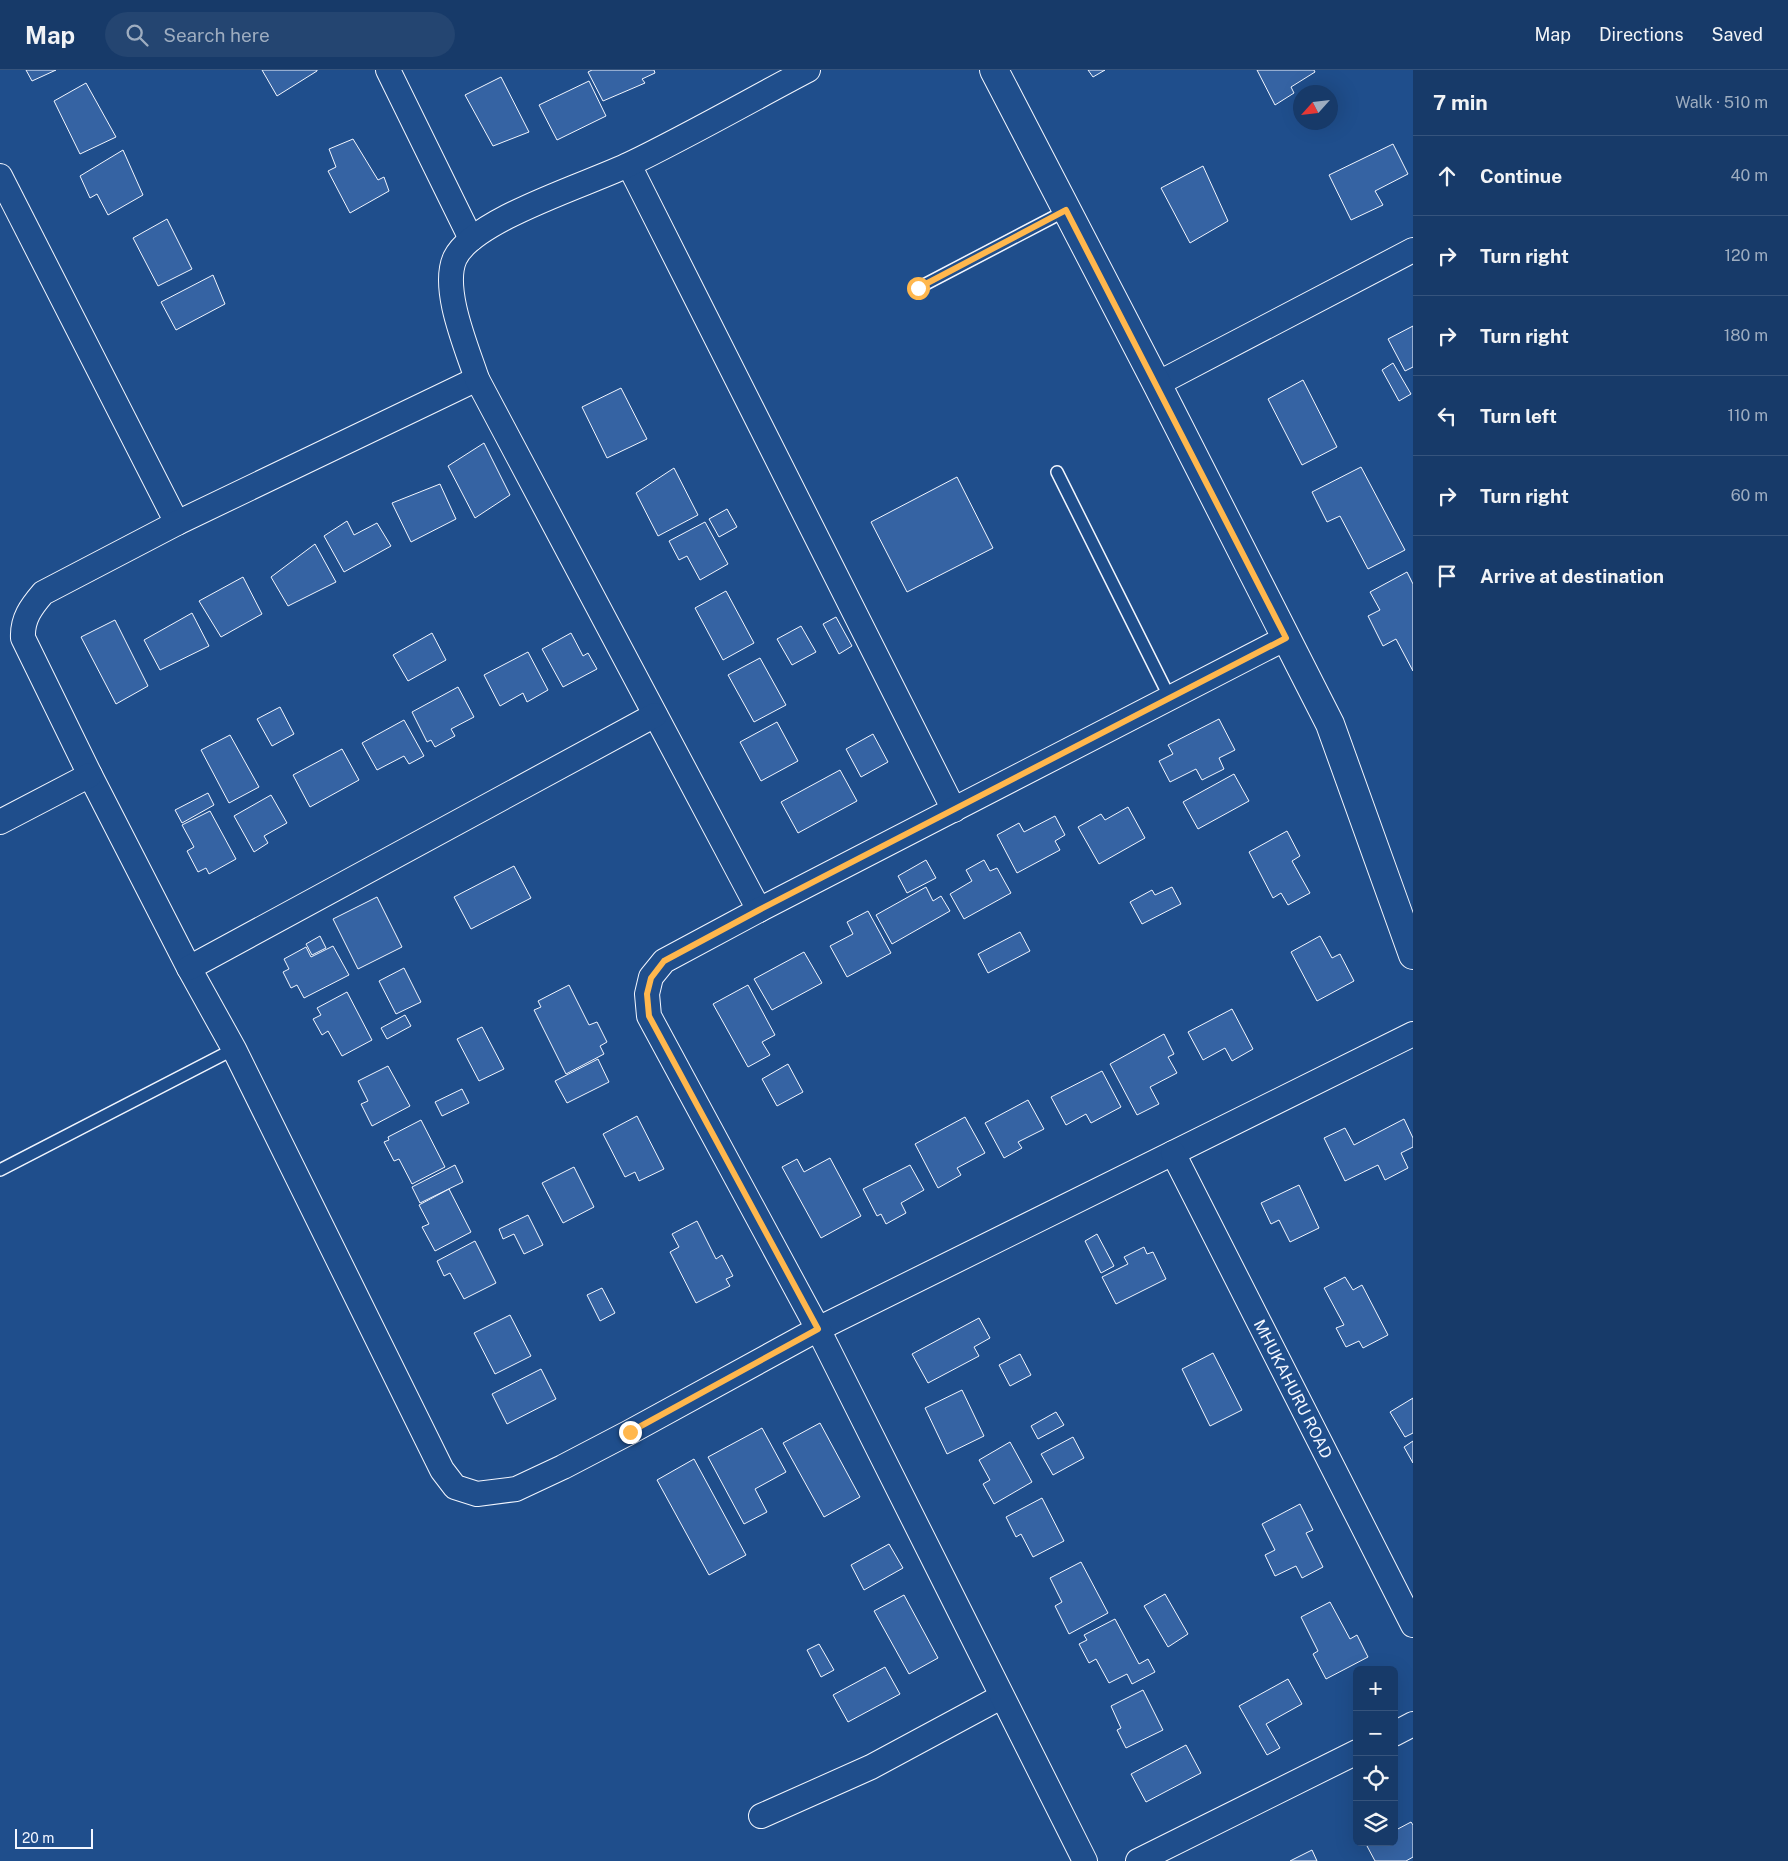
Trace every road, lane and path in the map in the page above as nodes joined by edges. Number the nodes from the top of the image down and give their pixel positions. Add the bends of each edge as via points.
1 (388, 70) edge
2 (808, 70) edge
3 (994, 70) edge
4 (629, 165) junction
5 (0, 176) edge
6 (1066, 210) junction
7 (470, 239) junction
8 (1413, 250) edge
9 (918, 288) dead end
10 (478, 379) junction
11 (1157, 384) junction
12 (1057, 472) dead end
13 (177, 523) junction
14 (1286, 638) junction
15 (1170, 698) junction
16 (655, 715) junction
17 (90, 775) junction
18 (954, 810) junction
19 (0, 822) edge
20 (759, 910) junction
21 (1413, 955) edge
22 (189, 968) junction
23 (1413, 1034) edge
24 (234, 1049) junction
25 (1173, 1153) junction
26 (0, 1170) edge
27 (818, 1329) junction
28 (1413, 1625) edge
29 (1002, 1697) junction
30 (1413, 1724) edge
31 (1398, 1732) edge
32 (1353, 1754) edge
33 (762, 1816) dead end
34 (1085, 1861) edge
35 (1138, 1861) edge

1 - 7 street
2 - 4 street
3 - 6 street
4 - 7 street via 509,215
4 - 18 street
5 - 13 street
6 - 9 lane
6 - 11 street
7 - 10 street via 455,258 451,277 454,309
8 - 11 street
10 - 13 street
10 - 16 street
11 - 14 street
12 - 15 lane
13 - 17 street via 43,593 29,610 22,627 23,638
14 - 15 street
14 - 21 street via 1330,724
15 - 18 street
16 - 20 street
16 - 22 street
17 - 19 street
17 - 22 street
18 - 20 street
20 - 27 street via 664,961 651,978 647,994 649,1016
22 - 24 street
23 - 25 street
24 - 26 lane
24 - 27 street via 442,1470 455,1488 478,1494 516,1489 630,1432
25 - 27 street
25 - 28 street, MHUKAHURU ROAD
27 - 29 street
29 - 33 street via 871,1766
29 - 34 street
30 - 31 street
32 - 35 street

